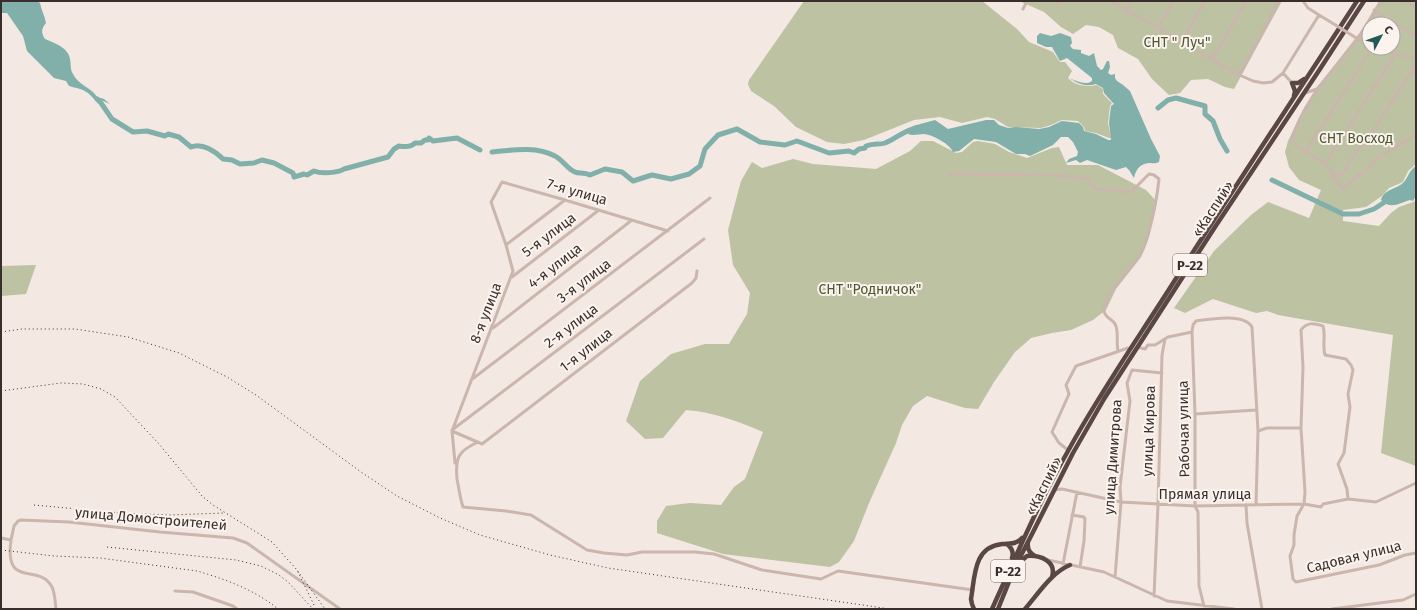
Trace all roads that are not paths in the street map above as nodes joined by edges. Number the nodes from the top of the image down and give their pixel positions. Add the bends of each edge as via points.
1 (1027, 1) edge
2 (1060, 1) edge
3 (1109, 1) edge
4 (1132, 1) edge
5 (1173, 1) edge
6 (1205, 1) edge
7 (1246, 1) edge
8 (1279, 1) edge
9 (1303, 1) edge
10 (1357, 1) edge
11 (1364, 1) edge
12 (1381, 1) edge
13 (1404, 1) edge
14 (1058, 5) dead end
15 (1416, 8) edge
16 (1023, 9) dead end
17 (1374, 10) junction
18 (1126, 11) junction
19 (1319, 15) junction
20 (1158, 28) junction
21 (1416, 36) edge
22 (1358, 39) junction
23 (1361, 41) edge
24 (1181, 42) junction
25 (1401, 54) edge
26 (1367, 56) edge
27 (1394, 56) edge
28 (1416, 59) edge
29 (1212, 60) junction
30 (1416, 64) edge
31 (1240, 74) junction
32 (1283, 74) junction
33 (1306, 79) junction
34 (1292, 83) junction
35 (1317, 89) junction
36 (1304, 93) junction
37 (1294, 97) junction
38 (1416, 135) edge
39 (1306, 151) junction
40 (1325, 164) junction
41 (1331, 171) junction
42 (948, 174) dead end
43 (710, 198) dead end
44 (565, 200) junction
45 (490, 202) joint
46 (599, 210) junction
47 (632, 220) junction
48 (668, 231) junction
49 (704, 239) dead end
50 (506, 245) junction
51 (698, 271) dead end
52 (512, 277) junction
53 (492, 329) junction
54 (1192, 332) junction
55 (1165, 339) junction
56 (1132, 348) junction
57 (1118, 351) junction
58 (1162, 373) junction
59 (471, 381) junction
60 (1256, 410) junction
61 (1195, 414) junction
62 (1301, 428) junction
63 (452, 431) junction
64 (1258, 431) junction
65 (478, 442) junction
66 (1068, 450) junction
67 (456, 465) junction
68 (1059, 480) junction
69 (1416, 483) edge
70 (1062, 489) junction
71 (1053, 491) junction
72 (1077, 492) junction
73 (1348, 499) junction
74 (1121, 502) junction
75 (1304, 504) junction
76 (1158, 505) junction
77 (1246, 505) junction
78 (1256, 505) junction
79 (1195, 506) junction
80 (1072, 515) junction
81 (1027, 536) junction
82 (1, 538) edge
83 (11, 540) junction
84 (1007, 544) junction
85 (1416, 553) edge
86 (1038, 557) junction
87 (1047, 560) junction
88 (1063, 564) junction
89 (1070, 565) junction
90 (1015, 567) junction
91 (1080, 567) junction
92 (1009, 569) junction
93 (1115, 577) junction
94 (1052, 578) junction
95 (973, 590) junction
96 (175, 591) dead end
97 (1416, 594) edge
98 (1154, 596) junction
99 (1204, 606) junction
100 (993, 608) edge
101 (56, 609) edge
102 (237, 609) edge
103 (340, 609) edge
104 (974, 609) edge
105 (998, 609) edge
106 (1025, 609) edge
107 (1234, 609) edge
108 (1262, 609) edge
109 (1332, 609) edge

1 - 16 street
2 - 14 street
3 - 18 street
4 - 18 street
5 - 20 street
6 - 24 street
7 - 29 street
8 - 31 street
9 - 19 street
10 - 33 highway, «Каспий» / Р-22
11 - 36 highway, «Каспий» / Р-22
12 - 17 street
13 - 15 street
17 - 21 street
17 - 22 street
18 - 20 street
19 - 22 street, bridge
19 - 32 street
20 - 24 street
22 - 23 street
22 - 35 street
24 - 29 street
25 - 28 street
26 - 39 street
27 - 40 street
29 - 31 street
30 - 41 street via 1342,174 1336,175
31 - 32 street via 1263,83 1272,82
32 - 34 street
33 - 34 highway
33 - 37 highway, «Каспий» / Р-22
34 - 37 highway
35 - 36 street
35 - 39 street via 1304,110 1292,138 1294,144
36 - 56 highway, «Каспий» / Р-22
37 - 56 highway, «Каспий» / Р-22
38 - 41 street via 1382,155 1343,189
39 - 40 street
40 - 41 street
42 - 57 street via 1079,177 1089,179 1093,187 1098,189 1129,192 1149,174 1159,179 1150,230 1140,256 1105,306 1105,316 1113,321 1117,328
43 - 48 street, 3-я улица
44 - 45 street, 7-я улица via 502,182
44 - 46 street, 7-я улица
44 - 50 street
45 - 50 street, 8-я улица
46 - 47 street, 7-я улица
46 - 52 street, 5-я улица
47 - 48 street, 7-я улица
47 - 53 street, 4-я улица
48 - 59 street, 3-я улица
49 - 63 street, 2-я улица
50 - 52 street, 8-я улица via 513,271
51 - 65 street, 1-я улица via 692,283 482,444
52 - 53 street, 8-я улица
53 - 59 street, 8-я улица
54 - 55 street
54 - 60 street via 1196,321 1220,317 1244,319 1250,323 1253,337
54 - 61 street, Рабочая улица
55 - 56 street via 1155,345 1148,345 1145,349
55 - 58 street, улица Кирова
56 - 57 street
56 - 66 highway, «Каспий» / Р-22
56 - 68 highway, «Каспий» / Р-22
57 - 66 street via 1076,366 1066,385 1069,394 1052,432 1059,444
58 - 74 street, улица Димитрова via 1132,370 1127,383 1130,400 1120,487
58 - 76 street, улица Кирова
59 - 63 street, 8-я улица
60 - 61 street
60 - 64 street
61 - 79 street, Рабочая улица
62 - 64 street via 1267,428
62 - 73 street via 1301,330 1314,323 1323,326 1325,355 1346,359 1353,370 1348,394 1350,407 1344,453 1338,464
62 - 75 street
63 - 65 street
63 - 67 street
64 - 78 street
65 - 67 street via 463,450
66 - 81 highway, «Каспий» / Р-22
67 - 95 street via 463,507 531,515 587,550 627,555 642,552 695,552 714,554 762,570 821,580 838,571
68 - 70 street
68 - 71 highway, «Каспий» / Р-22
69 - 73 street, Прямая улица via 1376,502
70 - 71 street
70 - 72 street, Прямая улица
71 - 81 highway, «Каспий» / Р-22
72 - 74 street, Прямая улица
72 - 80 street
73 - 75 street, Прямая улица via 1323,504 1321,507
74 - 76 street, Прямая улица
74 - 93 street, улица Димитрова
75 - 78 street, Прямая улица
75 - 85 street, Садовая улица via 1296,516 1294,545 1290,556 1293,579 1296,582 1379,565
76 - 79 street, Прямая улица
76 - 98 street, улица Кирова
77 - 78 street, Прямая улица
77 - 79 street, Прямая улица
77 - 108 street
79 - 99 street, Рабочая улица via 1198,512 1199,586
80 - 88 street
80 - 91 street via 1084,517 1085,520
81 - 84 highway via 1017,543
81 - 86 highway via 1030,552
81 - 90 highway, Р-22
81 - 92 highway, Р-22
82 - 83 street
83 - 101 street, улица Домостроителей via 10,562 13,567 48,581 53,589
83 - 103 street, улица Домостроителей via 14,526 21,520 69,522 233,538 247,544
84 - 92 highway via 1013,552
84 - 95 highway via 992,547 980,557
86 - 87 highway
86 - 90 highway via 1027,556
87 - 88 street
87 - 94 highway via 1052,565
88 - 89 street
89 - 91 street
89 - 94 highway
90 - 105 highway, Р-22
91 - 93 street
92 - 100 highway, Р-22
93 - 98 street
94 - 106 highway
95 - 104 highway via 971,599
96 - 102 street via 193,592
97 - 109 street via 1403,600
98 - 99 street via 1167,601
99 - 107 street

